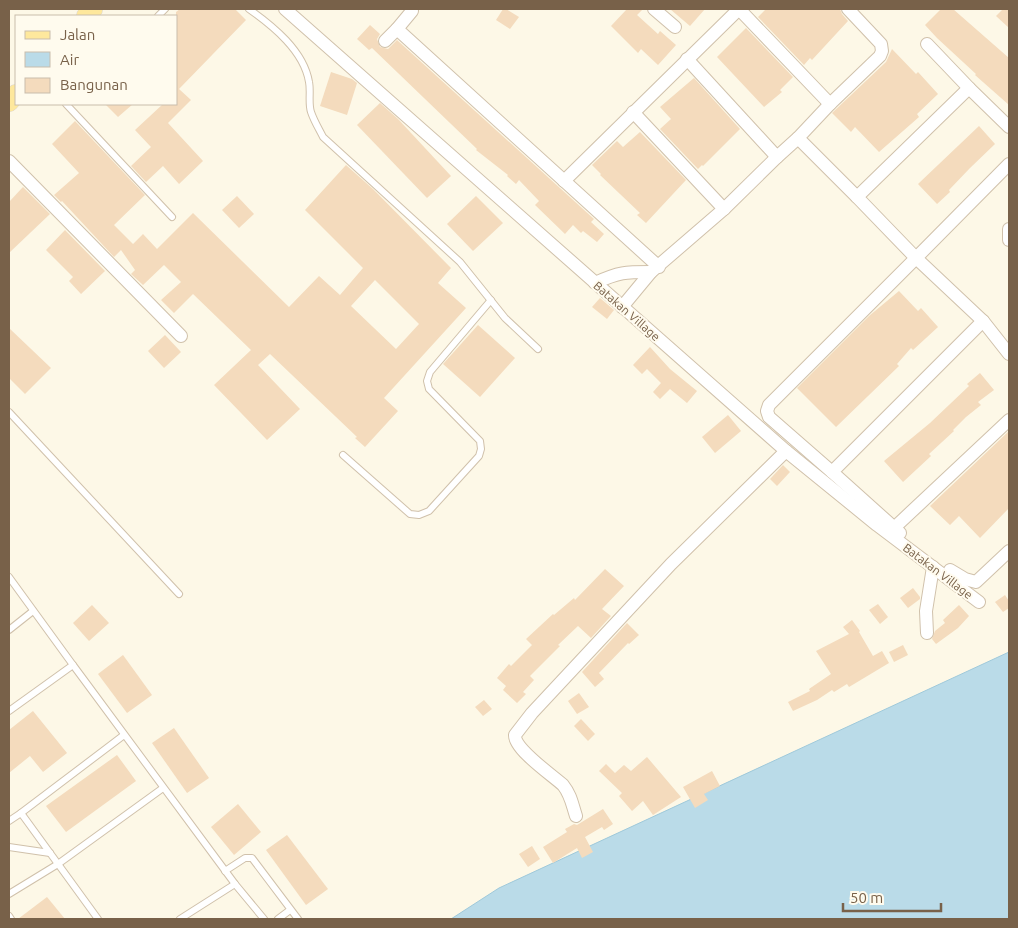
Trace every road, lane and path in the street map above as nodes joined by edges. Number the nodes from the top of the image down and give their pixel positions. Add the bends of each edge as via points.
1 (249, 9) edge
2 (285, 9) edge
3 (654, 9) edge
4 (739, 9) edge
5 (848, 9) edge
6 (412, 11) dead end
7 (676, 27) dead end
8 (397, 30) junction
9 (384, 41) dead end
10 (927, 44) dead end
11 (687, 59) junction
12 (969, 88) junction
13 (830, 104) junction
14 (67, 105) edge
15 (633, 112) junction
16 (1009, 128) edge
17 (798, 138) junction
18 (777, 157) junction
19 (9, 161) edge
20 (1009, 164) edge
21 (564, 181) junction
22 (857, 197) junction
23 (724, 209) junction
24 (172, 217) dead end
25 (1009, 229) edge
26 (1009, 240) edge
27 (916, 258) junction
28 (655, 269) junction
29 (595, 283) junction
30 (491, 300) junction
31 (622, 307) junction
32 (983, 321) junction
33 (180, 336) dead end
34 (538, 349) dead end
35 (1009, 354) edge
36 (9, 412) edge
37 (1009, 420) edge
38 (786, 451) junction
39 (344, 455) dead end
40 (832, 472) junction
41 (894, 528) junction
42 (1009, 551) edge
43 (932, 572) junction
44 (9, 577) edge
45 (180, 594) dead end
46 (979, 602) dead end
47 (34, 611) junction
48 (9, 630) edge
49 (927, 633) dead end
50 (73, 665) junction
51 (9, 711) edge
52 (124, 735) junction
53 (163, 788) junction
54 (21, 813) junction
55 (576, 816) dead end
56 (9, 821) edge
57 (9, 847) edge
58 (50, 853) junction
59 (58, 864) junction
60 (225, 871) junction
61 (235, 884) junction
62 (9, 894) edge
63 (290, 910) junction
64 (9, 916) edge
65 (11, 919) edge
66 (98, 919) edge
67 (180, 919) edge
68 (264, 919) edge
69 (278, 919) edge
70 (298, 919) edge

1 - 30 lane via 273,25 306,71 310,111 323,136 460,262
2 - 29 street, Batakan Village
3 - 7 street
4 - 11 street
4 - 13 street
5 - 13 street via 881,44 882,51
6 - 8 street
8 - 9 street
8 - 21 street
10 - 12 street
11 - 15 street
11 - 18 street
12 - 16 street
12 - 22 street
13 - 17 street
14 - 24 lane
15 - 21 street
15 - 23 street
17 - 18 street
17 - 22 street
18 - 23 street
19 - 33 street
20 - 27 street
21 - 28 street
22 - 27 street
23 - 28 street
25 - 26 street
27 - 32 street
27 - 40 street via 768,405 768,416
28 - 29 street via 615,274
28 - 31 street
29 - 31 street, Batakan Village
30 - 34 lane
30 - 39 lane via 430,372 427,381 429,389 480,441 481,449 479,456 429,511 410,514
31 - 38 street, Batakan Village
32 - 35 street
32 - 40 street
36 - 45 lane
37 - 41 street
38 - 43 street, Batakan Village
38 - 55 street via 670,564 514,735 516,744 568,791
40 - 41 street
41 - 42 street via 916,547 970,582 981,579
43 - 46 street, Batakan Village
43 - 49 street via 926,611
44 - 47 lane
47 - 48 lane
47 - 50 lane
50 - 51 lane
50 - 52 lane
52 - 53 lane
52 - 54 lane
53 - 59 lane
53 - 60 lane
54 - 56 lane
54 - 58 lane
57 - 58 lane
58 - 59 lane
59 - 62 lane
59 - 66 lane
60 - 61 lane
60 - 63 lane via 245,858 252,858
61 - 67 lane
61 - 68 lane
63 - 69 lane
63 - 70 lane
64 - 65 lane

